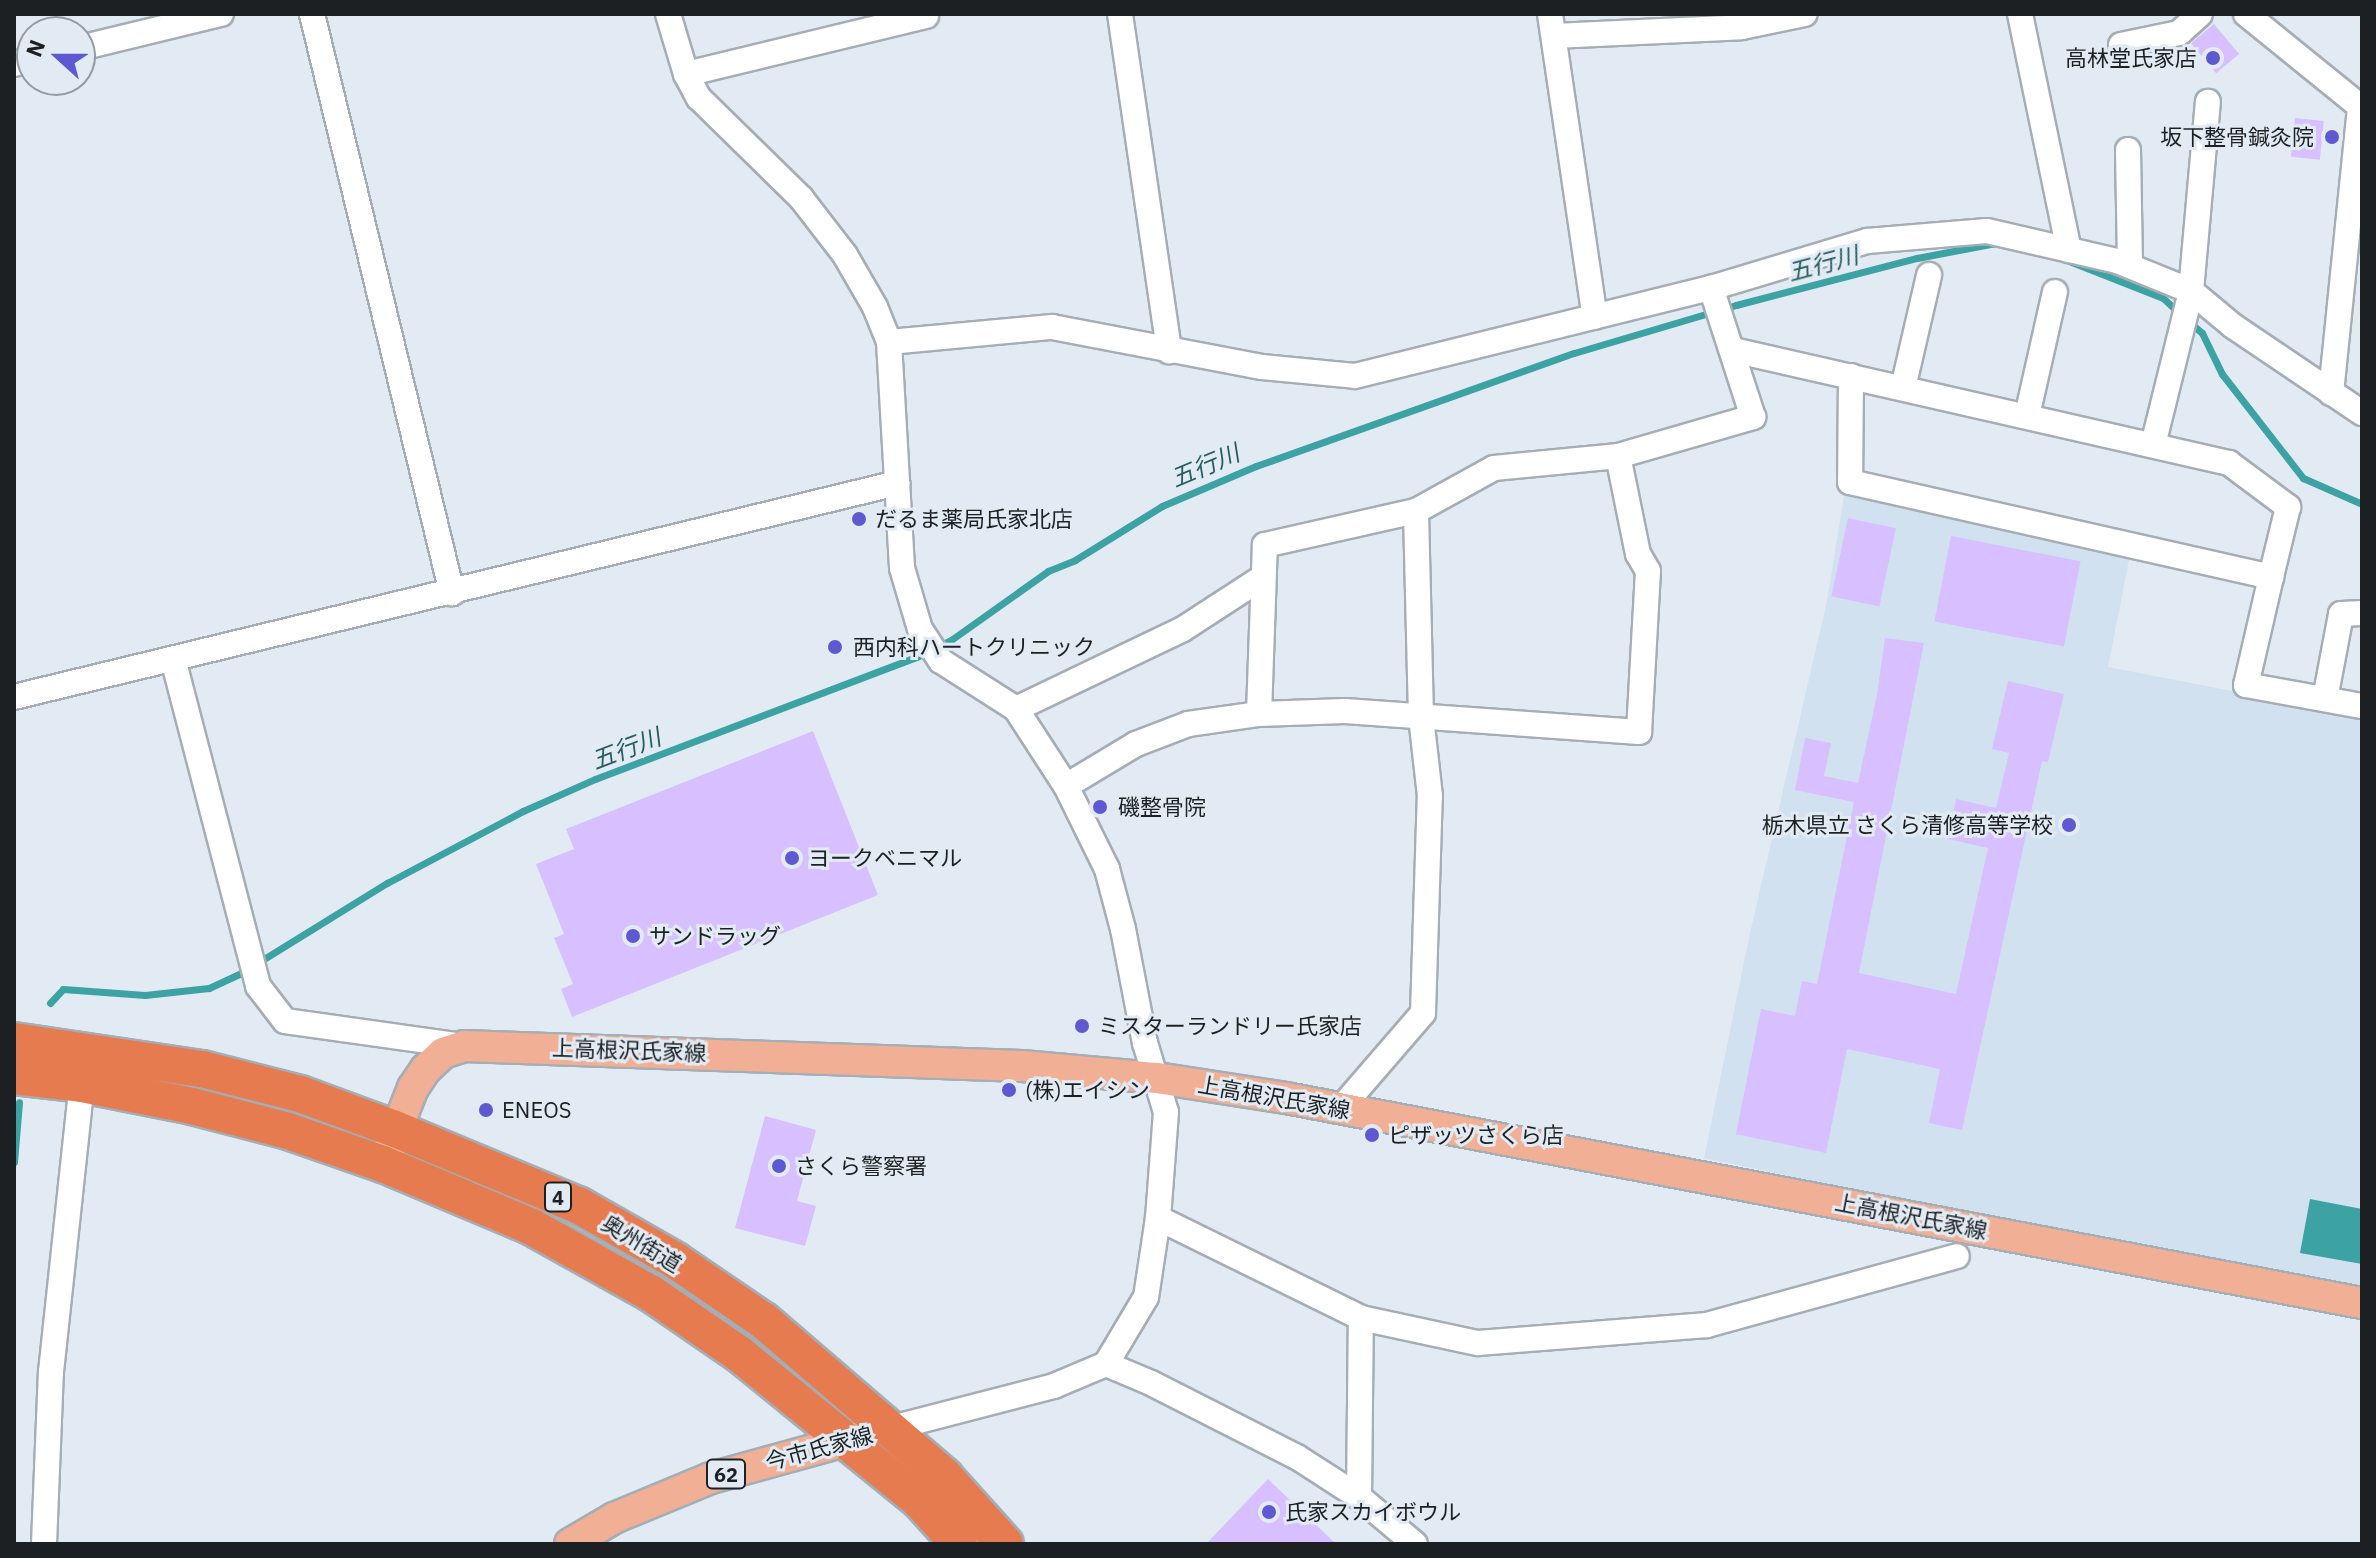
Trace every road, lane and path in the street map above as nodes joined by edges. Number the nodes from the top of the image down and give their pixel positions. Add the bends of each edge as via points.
1 (221, 14) edge
2 (312, 14) edge
3 (668, 14) edge
4 (1120, 14) edge
5 (1805, 14) edge
6 (2020, 14) edge
7 (2200, 14) edge
8 (2246, 14) edge
9 (926, 16) edge
10 (1552, 25) edge
11 (96, 44) edge
12 (2121, 45) dead end
13 (686, 74) junction
14 (2208, 102) dead end
15 (2361, 108) edge
16 (2128, 150) dead end
17 (2069, 250) junction
18 (2130, 266) junction
19 (1929, 275) dead end
20 (1711, 288) junction
21 (2191, 291) junction
22 (2055, 292) dead end
23 (1595, 317) junction
24 (889, 342) junction
25 (1733, 350) junction
26 (1169, 351) junction
27 (1851, 376) junction
28 (1903, 388) junction
29 (2331, 393) junction
30 (2362, 413) edge
31 (2027, 416) junction
32 (2153, 445) junction
33 (1618, 456) junction
34 (897, 483) junction
35 (1416, 511) junction
36 (1263, 577) junction
37 (2271, 577) junction
38 (452, 593) junction
39 (2362, 613) edge
40 (173, 659) junction
41 (14, 697) edge
42 (2325, 699) junction
43 (2362, 706) edge
44 (1016, 709) junction
45 (1259, 714) junction
46 (1421, 717) junction
47 (1066, 786) junction
48 (14, 1041) edge
49 (464, 1046) junction
50 (14, 1076) edge
51 (1157, 1078) junction
52 (82, 1084) junction
53 (1341, 1108) junction
54 (395, 1129) junction
55 (383, 1164) junction
56 (1158, 1218) junction
57 (1957, 1256) dead end
58 (2362, 1303) edge
59 (1361, 1318) junction
60 (1106, 1364) junction
61 (892, 1428) junction
62 (850, 1441) junction
63 (1359, 1497) junction
64 (44, 1544) edge
65 (570, 1544) edge
66 (959, 1544) edge
67 (1005, 1544) edge
68 (1415, 1544) edge

1 - 11 street
2 - 38 street
3 - 13 street
4 - 26 street
5 - 10 street via 1742,27
6 - 17 street
7 - 12 street via 2179,33
8 - 15 street
9 - 13 street
10 - 23 street
13 - 24 street via 699,98 801,198 845,255
14 - 21 street
15 - 29 street
16 - 18 street
17 - 18 street
17 - 20 street via 1987,231 1867,241
18 - 21 street
19 - 28 street
20 - 23 street
20 - 25 street
21 - 29 street
21 - 32 street
22 - 31 street
23 - 26 street via 1355,376
24 - 26 street via 1052,327
24 - 34 street
25 - 27 street
25 - 33 street via 1753,417
27 - 28 street
27 - 37 street via 1850,482
28 - 31 street
29 - 30 street
31 - 32 street
32 - 37 street via 2229,463 2288,507
33 - 35 street via 1494,468
33 - 46 street via 1638,554 1648,571 1639,732
34 - 38 street
34 - 44 street via 902,568 920,629 941,661
35 - 36 street via 1265,545
35 - 46 street
36 - 44 street via 1183,629
36 - 45 street
37 - 42 street via 2246,685
38 - 40 street
39 - 42 street via 2341,614
40 - 41 street
40 - 49 street via 258,986 285,1021
42 - 43 street
44 - 47 street
45 - 46 street via 1345,711
45 - 47 street via 1175,729 1136,744
46 - 53 street via 1430,796 1423,1013
47 - 51 street via 1107,869
48 - 54 highway, 奥州街道 / 4 via 202,1069 300,1094
49 - 51 main road, 上高根沢氏家線 via 927,1061
49 - 54 main road via 443,1053 426,1069
50 - 52 highway, 奥州街道 / 4
51 - 53 main road, 上高根沢氏家線
51 - 56 street via 1166,1112
52 - 55 highway, 奥州街道 / 4 via 275,1127
52 - 64 street via 51,1372
53 - 58 main road, 上高根沢氏家線
54 - 55 main road
54 - 61 highway, 奥州街道 / 4 via 578,1205 676,1261 764,1321
55 - 62 highway, 奥州街道 / 4 via 532,1227 652,1294
56 - 59 street
56 - 60 street via 1146,1297
57 - 59 street via 1707,1325 1478,1343
59 - 63 street
60 - 61 street via 1054,1386
60 - 63 street via 1297,1457
61 - 62 main road, 今市氏家線 / 62
61 - 67 highway, 奥州街道 / 4
62 - 65 main road, 今市氏家線 / 62 via 711,1478 629,1511
62 - 66 highway, 奥州街道 / 4 via 920,1501
63 - 68 street

